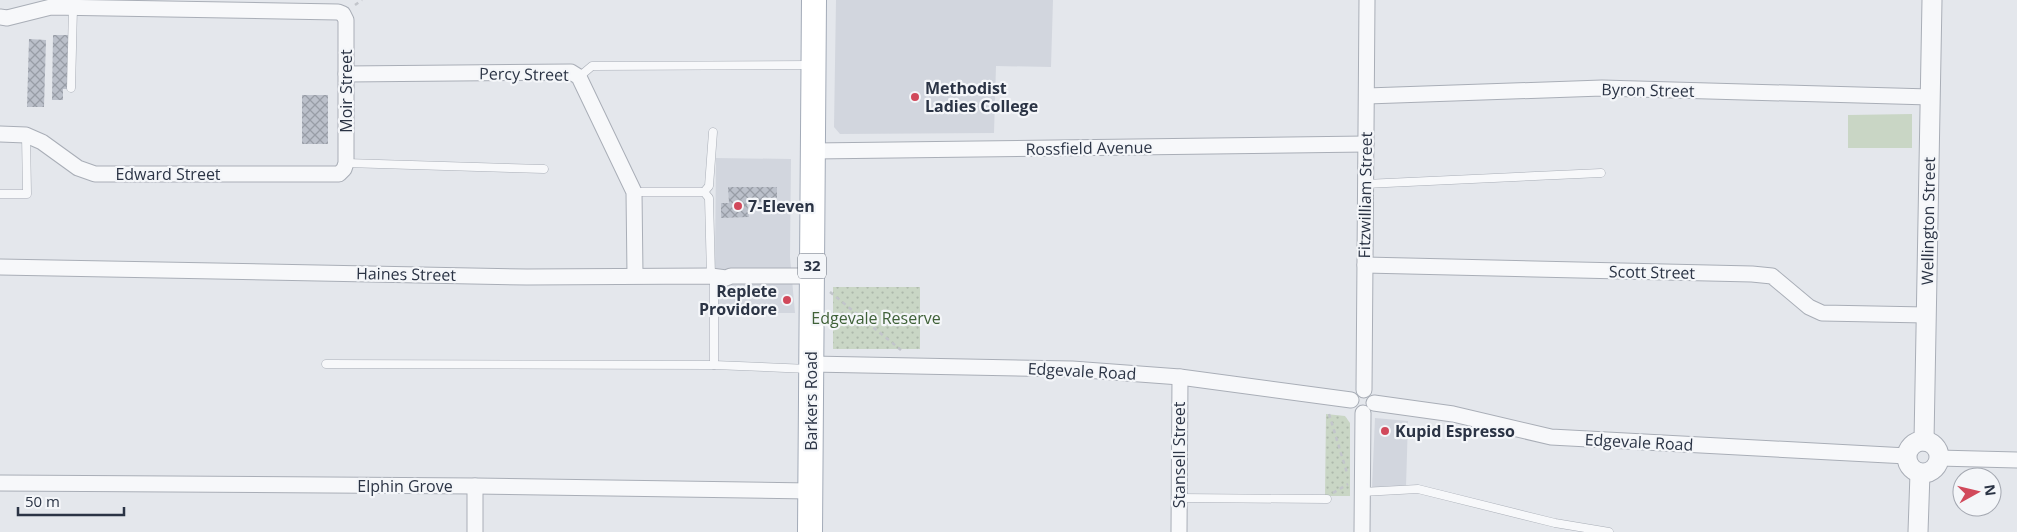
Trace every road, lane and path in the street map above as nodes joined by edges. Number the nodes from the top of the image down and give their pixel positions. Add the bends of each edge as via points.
1 (814, 0) edge
2 (1367, 0) edge
3 (1932, 0) edge
4 (73, 8) junction
5 (0, 17) edge
6 (813, 65) junction
7 (346, 74) junction
8 (579, 77) junction
9 (71, 88) dead end
10 (1367, 96) junction
11 (1930, 97) junction
12 (713, 132) dead end
13 (0, 134) edge
14 (26, 135) junction
15 (1366, 144) junction
16 (813, 151) junction
17 (345, 166) junction
18 (544, 169) dead end
19 (1601, 173) dead end
20 (1366, 184) junction
21 (634, 192) junction
22 (704, 192) junction
23 (0, 194) edge
24 (1365, 266) junction
25 (0, 267) edge
26 (635, 276) junction
27 (712, 276) junction
28 (812, 276) junction
29 (1926, 315) junction
30 (326, 364) dead end
31 (919, 365) junction
32 (714, 366) junction
33 (811, 366) junction
34 (1180, 377) junction
35 (1364, 390) junction
36 (1351, 400) junction
37 (1368, 408) junction
38 (1329, 414) dead end
39 (1924, 441) junction
40 (1907, 456) junction
41 (1938, 458) junction
42 (2017, 460) edge
43 (1920, 473) junction
44 (1347, 474) dead end
45 (1350, 482) dead end
46 (0, 483) edge
47 (475, 486) junction
48 (810, 491) junction
49 (1362, 492) junction
50 (1179, 498) junction
51 (1327, 499) joint
52 (474, 532) edge
53 (810, 532) edge
54 (1179, 532) edge
55 (1362, 532) edge
56 (1608, 532) edge
57 (1918, 532) edge

1 - 6 main road, Barkers Road / 32
2 - 10 street, Fitzwilliam Street
3 - 11 street, Wellington Street
4 - 5 street via 51,7
4 - 7 street, Moir Street via 338,12 346,20
4 - 9 lane
6 - 8 lane via 592,66
6 - 16 main road, Barkers Road / 32
7 - 8 street, Percy Street via 571,72
7 - 17 street, Moir Street
8 - 21 street, Percy Street
10 - 11 street, Byron Street via 1602,88
10 - 15 street, Fitzwilliam Street
11 - 29 street, Wellington Street
12 - 22 lane via 709,186
13 - 14 street, Edward Street
14 - 17 street, Edward Street via 42,142 78,168 95,174 339,174
14 - 23 lane via 27,194
15 - 16 street, Rossfield Avenue
15 - 20 street, Fitzwilliam Street
16 - 28 main road, Barkers Road / 32
17 - 18 lane
19 - 20 lane
20 - 24 street, Fitzwilliam Street
21 - 22 lane
21 - 26 street, Percy Street
22 - 27 lane via 710,198
24 - 29 street, Scott Street via 1752,274 1772,276 1822,313
24 - 35 street, Fitzwilliam Street
25 - 26 street, Haines Street
26 - 27 street, Haines Street
27 - 28 street, Haines Street
27 - 32 lane
28 - 31 path
28 - 33 main road, Barkers Road / 32
29 - 39 street, Wellington Street
30 - 32 lane
31 - 33 street, Edgevale Road
31 - 34 street, Edgevale Road via 1072,368
32 - 33 lane
33 - 48 main road, Barkers Road / 32
34 - 36 street, Edgevale Road
34 - 50 street, Stansell Street
35 - 36 street via 1355,393
35 - 37 street via 1371,394
36 - 37 street via 1355,410
37 - 40 street, Edgevale Road via 1453,414 1552,437
37 - 49 street
38 - 44 path
39 - 40 street via 1914,444
39 - 41 street via 1936,449
40 - 43 street via 1909,465
41 - 42 street
41 - 43 street via 1935,468
43 - 57 street
45 - 51 path
46 - 47 street, Elphin Grove
47 - 48 street, Elphin Grove
47 - 52 street
48 - 53 main road, Barkers Road / 32
49 - 55 street
49 - 56 lane via 1418,490 1555,523
50 - 51 lane
50 - 54 street, Stansell Street

